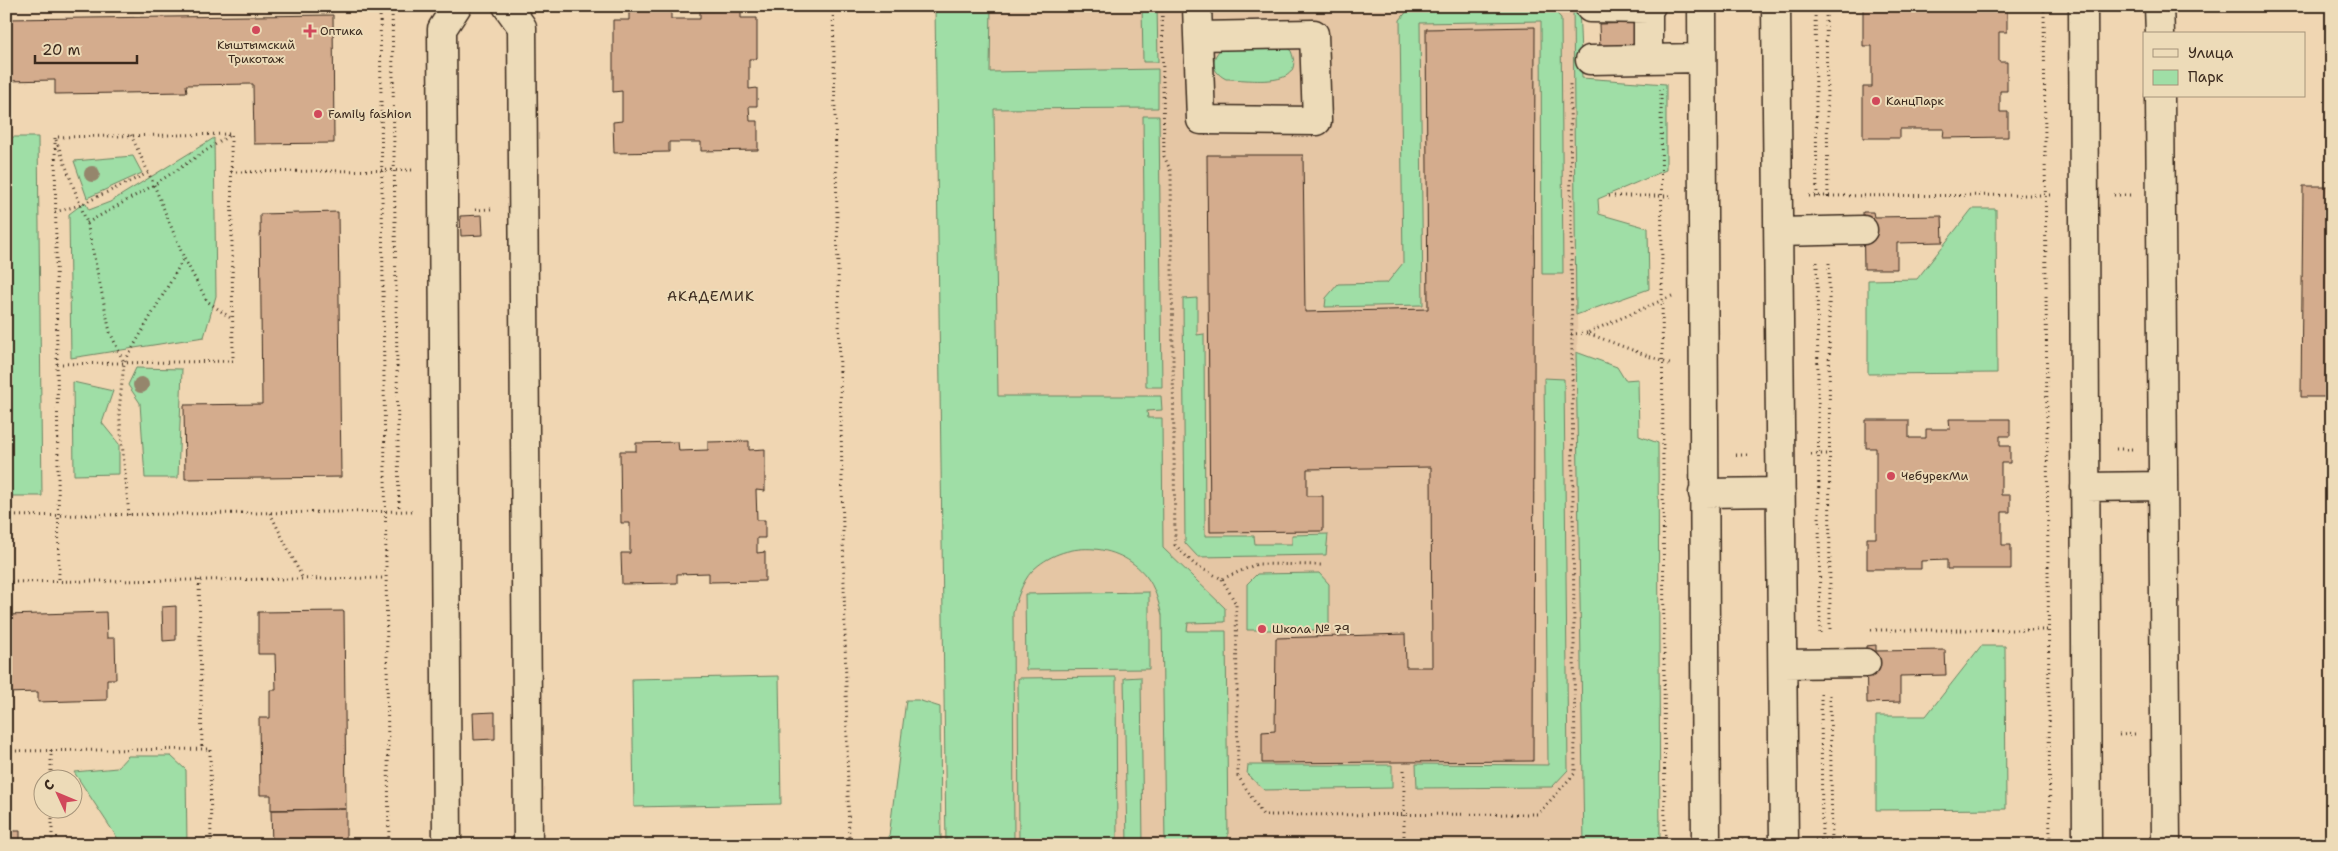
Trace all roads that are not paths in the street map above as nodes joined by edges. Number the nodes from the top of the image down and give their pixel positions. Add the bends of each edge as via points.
1 (457, 6) edge
2 (508, 6) edge
3 (1197, 6) edge
4 (1702, 6) edge
5 (1776, 6) edge
6 (2083, 6) edge
7 (2159, 6) edge
8 (1650, 7) edge
9 (1590, 8) dead end
10 (2160, 32) edge
11 (1198, 36) junction
12 (1701, 58) junction
13 (1655, 59) junction
14 (1590, 60) dead end
15 (2160, 98) edge
16 (1863, 230) dead end
17 (1780, 232) junction
18 (2085, 486) junction
19 (2163, 486) junction
20 (1704, 492) junction
21 (1782, 492) junction
22 (1866, 663) dead end
23 (1784, 664) junction
24 (447, 845) edge
25 (528, 845) edge
26 (1706, 845) edge
27 (1784, 845) edge
28 (2088, 845) edge
29 (2166, 845) edge

1 - 24 lane via 442,29
2 - 25 lane via 522,27
3 - 11 lane
4 - 12 lane
5 - 17 lane
6 - 18 lane
7 - 10 lane
8 - 9 lane
8 - 13 lane
11 - 11 lane via 1201,120 1317,121 1314,34
12 - 13 lane
12 - 20 lane
13 - 14 lane
15 - 19 lane
16 - 17 lane
17 - 21 lane
18 - 19 lane
18 - 28 lane
19 - 29 lane
20 - 21 lane
20 - 26 lane
21 - 23 lane
22 - 23 lane
23 - 27 lane

